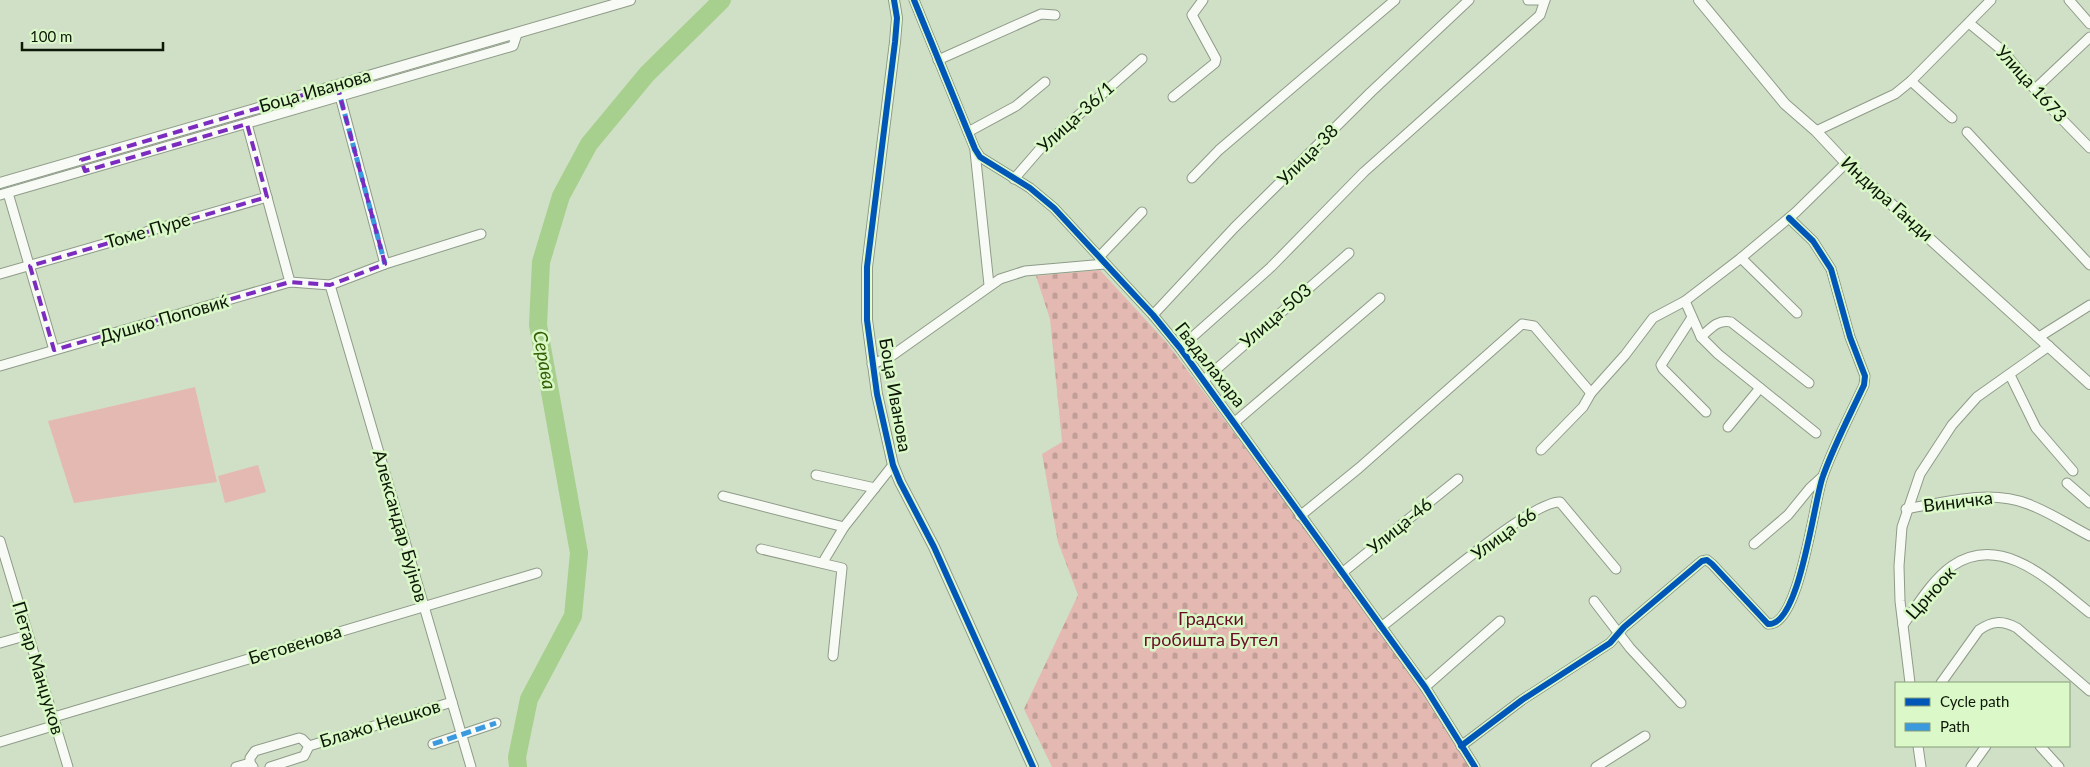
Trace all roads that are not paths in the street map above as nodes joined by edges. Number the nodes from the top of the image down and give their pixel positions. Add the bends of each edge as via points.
1 (630, 0) edge
2 (894, 0) edge
3 (914, 0) edge
4 (1395, 0) edge
5 (1470, 0) edge
6 (1528, 0) edge
7 (1545, 0) edge
8 (1699, 0) edge
9 (1991, 0) edge
10 (2068, 0) edge
11 (1199, 1) edge
12 (1055, 15) dead end
13 (1969, 23) junction
14 (2090, 24) edge
15 (517, 34) junction
16 (2090, 37) edge
17 (1142, 59) dead end
18 (938, 60) junction
19 (1911, 81) junction
20 (1045, 82) dead end
21 (337, 85) junction
22 (2035, 89) junction
23 (339, 97) junction
24 (1173, 97) dead end
25 (1952, 118) dead end
26 (247, 124) junction
27 (1816, 131) junction
28 (968, 132) junction
29 (1967, 132) dead end
30 (2090, 148) edge
31 (975, 149) junction
32 (81, 160) junction
33 (1846, 163) junction
34 (85, 171) junction
35 (1192, 178) dead end
36 (1014, 179) junction
37 (0, 183) edge
38 (4, 194) edge
39 (267, 197) junction
40 (1142, 212) dead end
41 (1789, 218) junction
42 (481, 234) dead end
43 (1349, 253) dead end
44 (1742, 258) junction
45 (1102, 260) junction
46 (385, 264) junction
47 (2090, 264) edge
48 (30, 266) junction
49 (0, 274) edge
50 (290, 282) junction
51 (330, 285) junction
52 (989, 285) junction
53 (1380, 298) dead end
54 (1684, 301) junction
55 (2090, 305) edge
56 (1797, 313) dead end
57 (1152, 315) junction
58 (1691, 319) junction
59 (1701, 337) junction
60 (2039, 337) junction
61 (2049, 346) junction
62 (1180, 348) junction
63 (54, 350) junction
64 (872, 364) junction
65 (0, 366) edge
66 (2010, 375) junction
67 (1204, 380) junction
68 (1809, 383) dead end
69 (2090, 384) edge
70 (1760, 388) junction
71 (1591, 393) junction
72 (1706, 412) dead end
73 (1235, 422) junction
74 (1728, 427) dead end
75 (1816, 433) dead end
76 (1541, 450) dead end
77 (893, 465) junction
78 (2073, 472) dead end
79 (816, 476) dead end
80 (1822, 477) junction
81 (1458, 479) dead end
82 (2067, 483) dead end
83 (875, 488) junction
84 (723, 496) dead end
85 (2090, 503) edge
86 (1906, 509) junction
87 (1300, 516) junction
88 (844, 527) junction
89 (2090, 536) edge
90 (0, 541) edge
91 (1754, 544) dead end
92 (761, 549) dead end
93 (823, 562) junction
94 (1616, 569) dead end
95 (537, 573) dead end
96 (1342, 573) junction
97 (1594, 601) dead end
98 (424, 607) junction
99 (2090, 614) edge
100 (1500, 621) dead end
101 (1903, 625) junction
102 (1381, 627) junction
103 (28, 634) junction
104 (1619, 635) junction
105 (0, 643) edge
106 (833, 656) dead end
107 (1910, 682) edge
108 (1943, 682) edge
109 (1425, 687) junction
110 (2090, 691) edge
111 (452, 702) junction
112 (1681, 703) dead end
113 (55, 721) junction
114 (496, 723) dead end
115 (462, 734) junction
116 (1645, 736) dead end
117 (0, 742) edge
118 (433, 744) dead end
119 (309, 746) junction
120 (1461, 746) junction
121 (1918, 747) edge
122 (1985, 747) edge
123 (2041, 747) edge
124 (252, 765) edge
125 (68, 767) edge
126 (236, 767) edge
127 (270, 767) edge
128 (471, 767) edge
129 (1033, 767) edge
130 (1475, 767) edge
131 (1596, 767) edge
132 (1920, 767) edge
133 (1970, 767) edge
134 (2059, 767) edge

1 - 15 street, Боца Иванова
2 - 64 street, Боца Иванова via 897,18 895,42 867,267 867,320
3 - 18 street, Гвадалахара
4 - 35 street via 1219,150
5 - 57 street, Улица-38 via 1371,92
6 - 7 street
7 - 62 street via 1540,15 1364,172 1271,267
8 - 27 street, Индира Ганди via 1755,70 1790,109
9 - 13 street
10 - 14 street
11 - 24 street via 1192,15 1216,59 1215,63
12 - 18 street via 1041,14
13 - 19 street
13 - 22 street, Улица 1673 via 2003,51
15 - 21 street, Боца Иванова
15 - 23 street via 514,46
16 - 22 street
17 - 36 street, Улица-36/1 via 1040,149
18 - 28 street, Гвадалахара
19 - 25 street
19 - 27 street via 1883,100
20 - 28 street via 1016,106
21 - 23 street
21 - 32 street, Боца Иванова
22 - 30 street, Улица 1673
23 - 26 street
23 - 46 street
26 - 34 street
26 - 39 street
27 - 33 street, Индира Ганди
28 - 31 street, Гвадалахара
29 - 47 street
31 - 36 street, Гвадалахара via 987,163
31 - 52 street
32 - 34 street
32 - 37 street, Боца Иванова
33 - 41 street
33 - 60 street, Индира Ганди
34 - 38 street
36 - 45 street, Гвадалахара via 1054,208
38 - 48 street
39 - 48 street, Томе Пуре
39 - 50 street
40 - 45 street
41 - 44 street
41 - 80 street via 1813,241 1831,269 1865,376 1864,385
42 - 46 street
43 - 67 street, Улица-503
44 - 54 street
44 - 56 street
45 - 52 street via 1025,270
45 - 57 street, Гвадалахара
46 - 51 street
48 - 49 street, Томе Пуре
48 - 63 street
50 - 51 street, Душко Поповиќ
50 - 63 street, Душко Поповиќ
51 - 98 street, Александар Бујнов
52 - 64 street via 897,352
53 - 73 street
54 - 58 street
54 - 71 street via 1645,325 1625,356
55 - 60 street
57 - 62 street, Гвадалахара
58 - 59 street
58 - 72 street via 1661,365
59 - 68 street via 1717,323 1724,320 1732,322
59 - 70 street
60 - 61 street, Индира Ганди
61 - 66 street
61 - 69 street, Индира Ганди
62 - 67 street, Гвадалахара
63 - 65 street, Душко Поповиќ
64 - 77 street, Боца Иванова
66 - 78 street via 2036,428
66 - 86 street via 1977,397 1952,424 1920,474
67 - 73 street, Гвадалахара
70 - 74 street
70 - 75 street
71 - 76 street via 1573,419
71 - 87 street via 1534,326 1522,324
73 - 87 street, Гвадалахара
77 - 83 street
77 - 129 street, Боца Иванова via 934,547
79 - 83 street
80 - 91 street via 1788,515
80 - 104 street via 1800,580 1786,610 1776,622 1768,624 1707,560 1692,568 1624,627
81 - 96 street, Улица-46
82 - 85 street
83 - 88 street
84 - 88 street
86 - 89 street, Виничка via 1966,498 1998,497 2028,503
86 - 101 street via 1899,566
87 - 96 street, Гвадалахара
88 - 93 street
90 - 103 street, Петар Манџуков
92 - 93 street
93 - 106 street via 842,568
94 - 102 street, Улица 66 via 1560,502 1553,501 1518,520
95 - 98 street, Бетовенова
96 - 102 street, Гвадалахара
97 - 104 street
98 - 111 street, Александар Бујнов
98 - 113 street, Бетовенова
99 - 101 street, Црноок via 2028,566 2006,557 1985,555 1952,566
100 - 109 street
101 - 107 street
102 - 109 street, Гвадалахара
103 - 105 street
103 - 113 street, Петар Манџуков
104 - 112 street
104 - 120 street via 1522,700
108 - 110 street via 1979,630 1986,625 2003,622 2017,628
109 - 120 street, Гвадалахара
111 - 115 street, Александар Бујнов
111 - 119 street, Блажо Нешков
113 - 117 street, Бетовенова
113 - 125 street, Петар Манџуков
114 - 115 street
115 - 118 street
115 - 128 street, Александар Бујнов
116 - 131 street
119 - 124 street, Блажо Нешков via 298,738 255,751 250,758
119 - 127 street, Блажо Нешков via 304,756
120 - 130 street, Гвадалахара
121 - 132 street
122 - 133 street
123 - 134 street
124 - 126 street, Блажо Нешков

